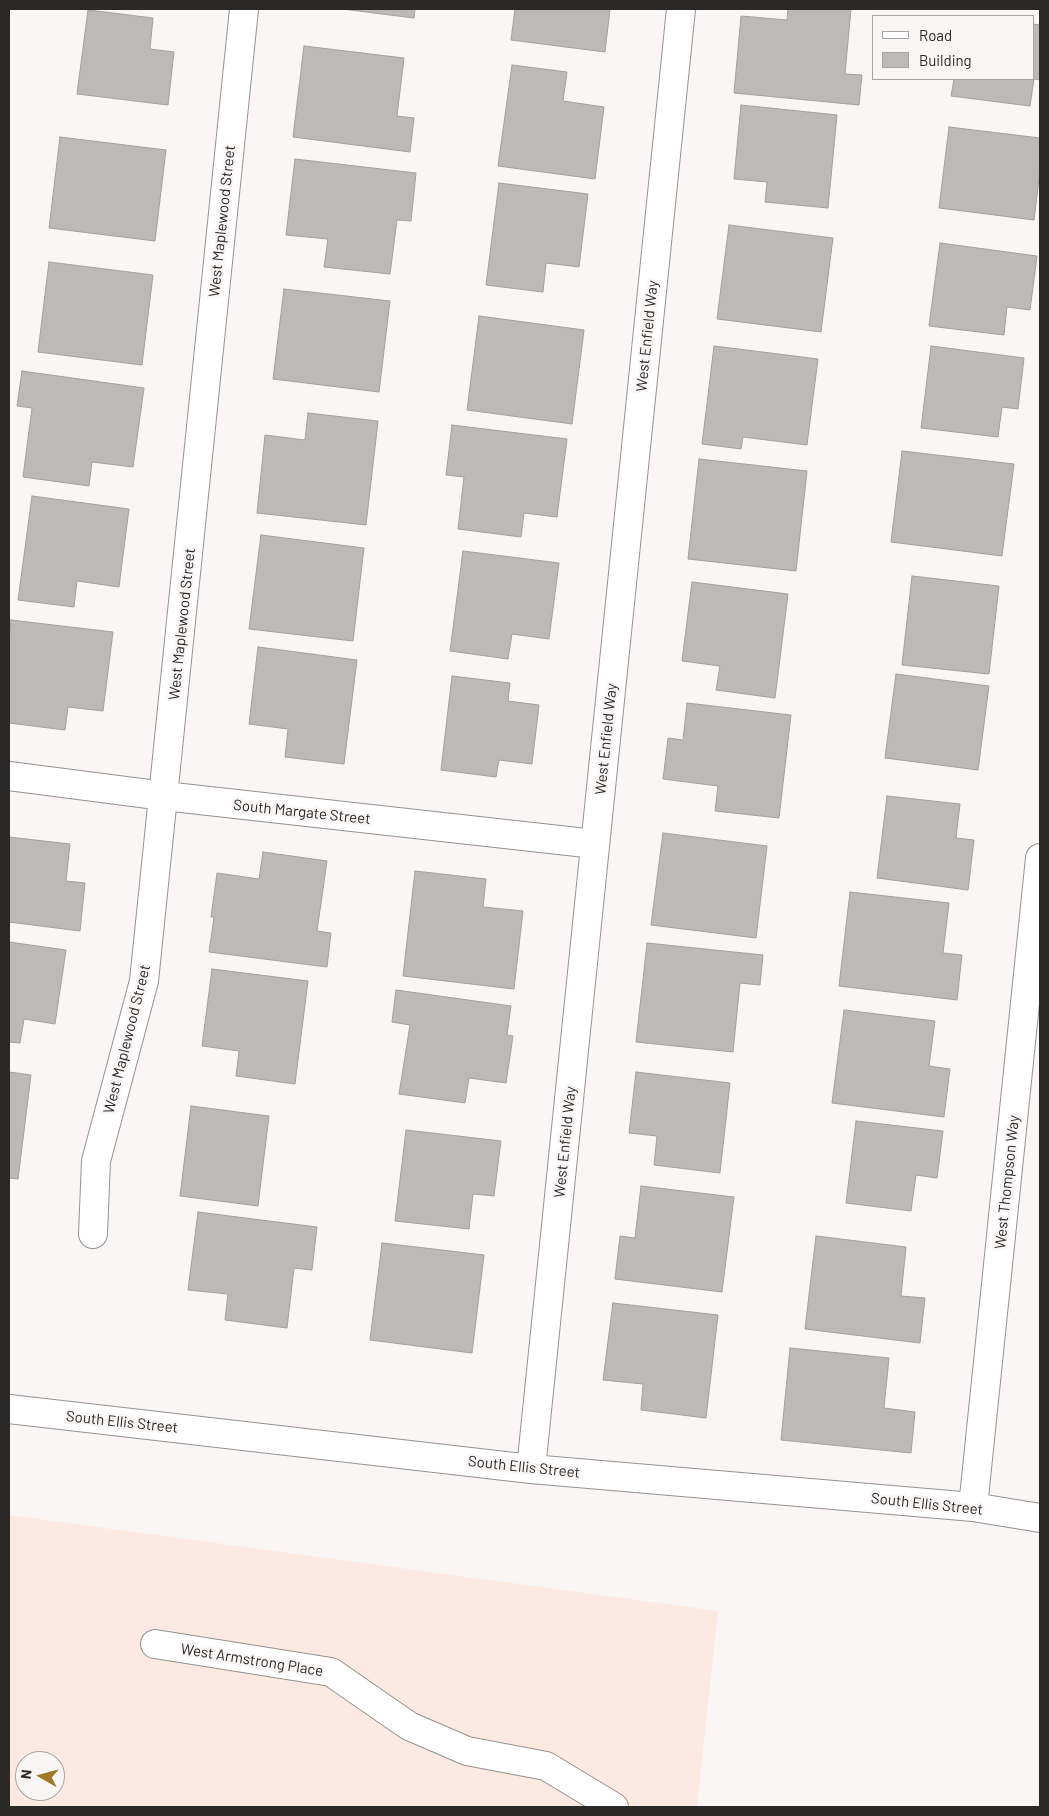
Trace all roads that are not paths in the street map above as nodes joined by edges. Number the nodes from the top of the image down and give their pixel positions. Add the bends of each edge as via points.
1 (244, 9) edge
2 (681, 9) edge
3 (9, 776) edge
4 (164, 796) junction
5 (595, 844) junction
6 (1040, 858) edge
7 (92, 1234) dead end
8 (9, 1409) edge
9 (531, 1469) junction
10 (974, 1507) junction
11 (1040, 1518) edge
12 (155, 1644) dead end
13 (614, 1807) edge

1 - 4 street, West Maplewood Street
2 - 5 street, West Enfield Way
3 - 4 street, South Margate Street
4 - 5 street, South Margate Street
4 - 7 street, West Maplewood Street via 144,981 96,1161
5 - 9 street, West Enfield Way
6 - 10 street, West Thompson Way
8 - 9 street, South Ellis Street
9 - 10 street, South Ellis Street
10 - 11 street, South Ellis Street
12 - 13 street, West Armstrong Place via 331,1672 409,1726 467,1751 546,1766

